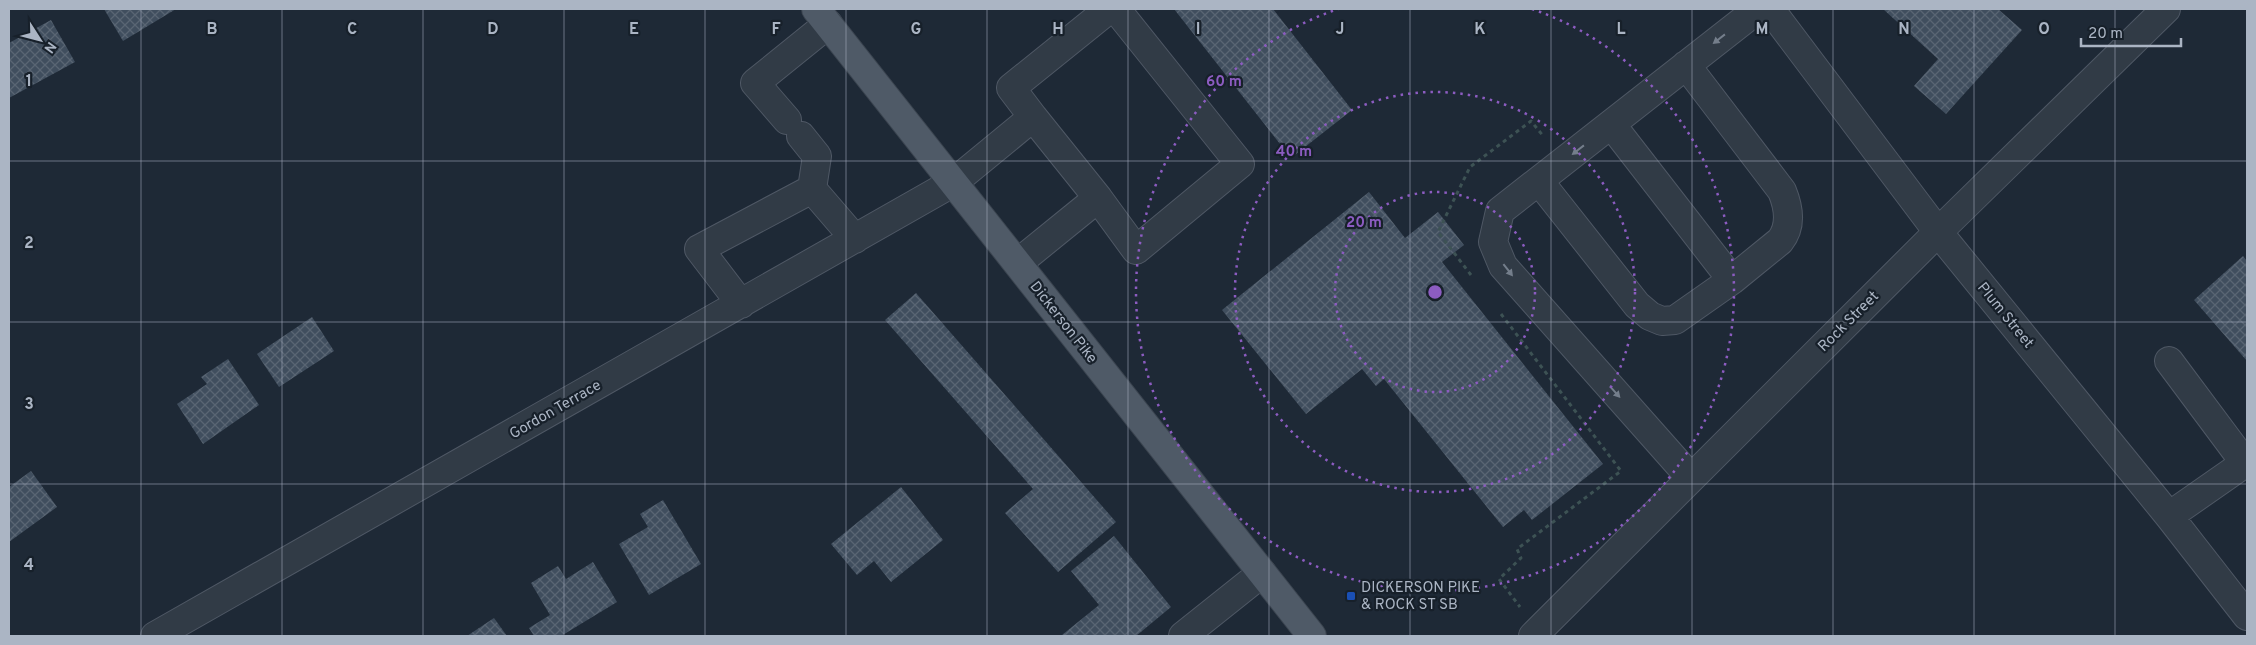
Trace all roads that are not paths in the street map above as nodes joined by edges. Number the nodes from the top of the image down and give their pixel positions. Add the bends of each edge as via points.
1 (1109, 9) edge
2 (1116, 9) edge
3 (1758, 9) edge
4 (1770, 9) edge
5 (2166, 9) edge
6 (825, 15) edge
7 (1686, 65) junction
8 (1033, 117) junction
9 (1610, 124) junction
10 (1539, 180) junction
11 (954, 182) junction
12 (812, 189) junction
13 (1098, 198) junction
14 (1938, 232) junction
15 (854, 239) junction
16 (1018, 263) junction
17 (1732, 280) junction
18 (741, 304) junction
19 (2169, 361) dead end
20 (2246, 464) edge
21 (1691, 478) junction
22 (2169, 516) junction
23 (1262, 573) junction
24 (2247, 616) edge
25 (155, 636) edge
26 (1183, 636) edge
27 (1312, 636) edge
28 (1533, 636) edge

1 - 8 street via 1012,88
2 - 13 street via 1240,164 1136,250
3 -> 7 street
4 - 14 street, Plum Street
5 - 14 street, Rock Street
6 - 11 main road, Dickerson Pike
6 - 12 street via 755,83 817,156
7 - 9 street
7 - 17 street via 1782,191 1789,207 1786,234
8 - 11 street, Gordon Terrace
8 - 13 street
9 -> 10 street
9 - 17 street
10 - 17 street via 1637,305 1650,316 1662,321 1675,320
10 -> 21 street via 1500,211 1493,242 1503,266
11 - 15 street, Gordon Terrace
11 - 16 main road, Dickerson Pike
12 - 15 street
12 - 18 street via 698,249
13 - 16 street
14 - 21 street, Rock Street
14 - 22 street, Plum Street
15 - 18 street, Gordon Terrace
16 - 23 main road, Dickerson Pike
18 - 25 street, Gordon Terrace
19 - 20 street
20 - 22 street
21 - 28 street, Rock Street
22 - 24 street, Plum Street
23 - 26 street
23 - 27 main road, Dickerson Pike

